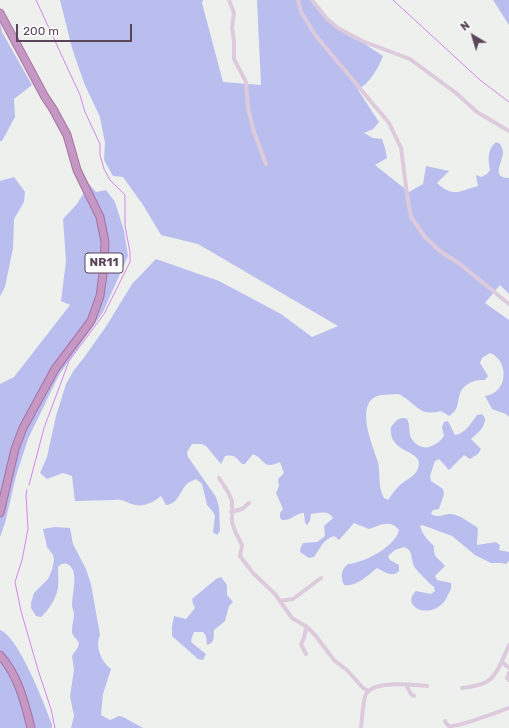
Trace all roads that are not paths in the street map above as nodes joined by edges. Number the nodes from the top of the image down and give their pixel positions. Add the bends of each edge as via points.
1 (229, 0) edge
2 (298, 0) edge
3 (312, 0) edge
4 (0, 13) edge
5 (509, 131) edge
6 (266, 164) dead end
7 (509, 304) edge
8 (219, 478) dead end
9 (249, 504) dead end
10 (231, 512) junction
11 (0, 513) edge
12 (321, 578) dead end
13 (280, 601) junction
14 (307, 627) junction
15 (509, 645) edge
16 (306, 654) dead end
17 (0, 655) edge
18 (502, 662) junction
19 (509, 668) edge
20 (509, 673) edge
21 (509, 680) edge
22 (406, 685) junction
23 (427, 686) dead end
24 (462, 688) dead end
25 (369, 691) junction
26 (414, 696) dead end
27 (509, 708) edge
28 (445, 721) dead end
29 (31, 728) edge
30 (361, 728) edge

1 - 6 street via 234,13 234,59 246,82 248,108
2 - 7 street via 301,12 316,36 389,123 401,148 411,217 440,251
3 - 5 street via 338,28 362,41 410,60 456,93 477,112
4 - 11 highway, NR11 via 67,135 77,170 100,217 105,242 103,281 94,315 55,369 23,428 14,449
8 - 10 street via 232,501
9 - 10 street
10 - 13 street via 233,527 242,545 240,556
12 - 13 street via 293,599
13 - 14 street via 292,618
14 - 16 street via 301,644
14 - 25 street via 319,638 334,660
15 - 18 street
17 - 29 highway via 20,692
18 - 19 street
18 - 24 street via 491,679
20 - 21 street
22 - 23 street
22 - 25 street via 382,685
22 - 26 street
25 - 30 street via 366,695
27 - 28 street via 461,725 448,726

